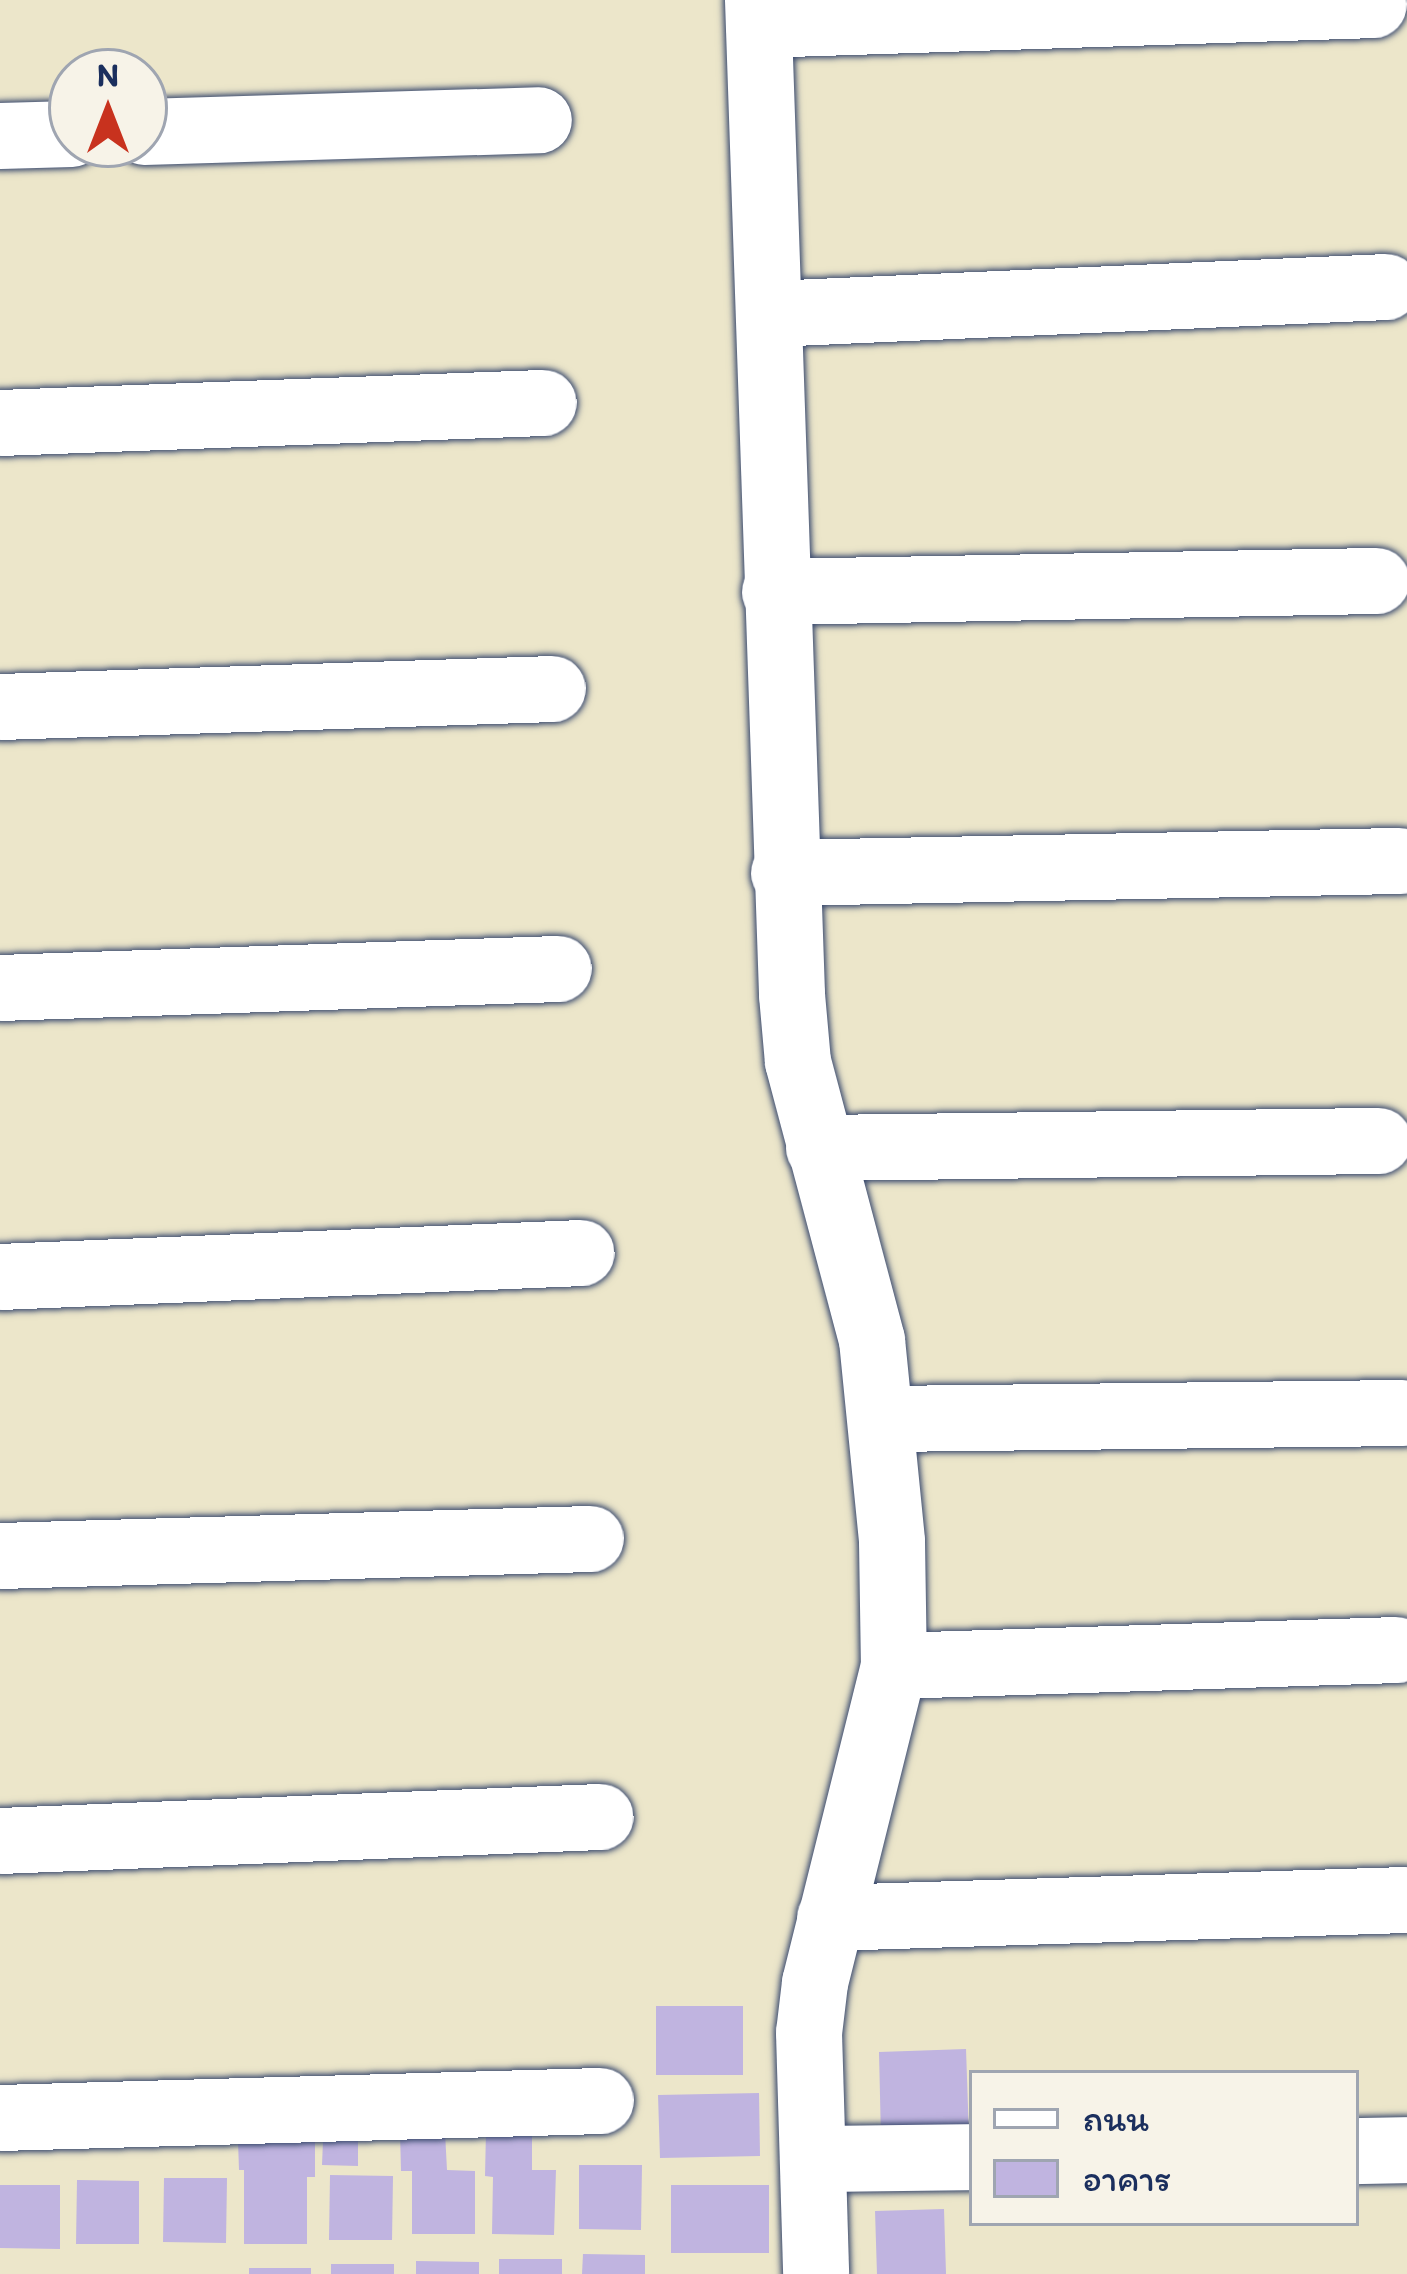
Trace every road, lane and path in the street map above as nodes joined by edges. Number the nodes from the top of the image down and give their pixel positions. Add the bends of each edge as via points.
1 (1374, 5) dead end
2 (758, 12) edge
3 (539, 120) dead end
4 (168, 131) edge
5 (48, 135) edge
6 (0, 136) edge
7 (1386, 287) dead end
8 (771, 314) junction
9 (544, 403) dead end
10 (0, 423) edge
11 (1377, 581) dead end
12 (776, 592) junction
13 (554, 689) dead end
14 (0, 707) edge
15 (1400, 861) dead end
16 (784, 873) junction
17 (559, 969) dead end
18 (0, 988) edge
19 (1378, 1141) dead end
20 (819, 1148) junction
21 (582, 1253) dead end
22 (0, 1276) edge
23 (1403, 1413) dead end
24 (884, 1419) junction
25 (591, 1539) dead end
26 (0, 1556) edge
27 (1397, 1650) dead end
28 (894, 1666) junction
29 (602, 1817) dead end
30 (0, 1841) edge
31 (1407, 1900) edge
32 (830, 1918) junction
33 (601, 2101) dead end
34 (0, 2118) edge
35 (1407, 2150) edge
36 (1359, 2151) edge
37 (969, 2157) edge
38 (814, 2159) junction
39 (816, 2274) edge

1 - 2 street
2 - 8 street
3 - 4 street
5 - 6 street
7 - 8 street
8 - 12 street
9 - 10 street
11 - 12 street
12 - 16 street
13 - 14 street
15 - 16 street
16 - 20 street via 798,1062
17 - 18 street
19 - 20 street
20 - 24 street via 872,1340
21 - 22 street
23 - 24 street
24 - 28 street
25 - 26 street
27 - 28 street
28 - 32 street
29 - 30 street
31 - 32 street
32 - 38 street via 809,2033
33 - 34 street
35 - 36 street
37 - 38 street
38 - 39 street

